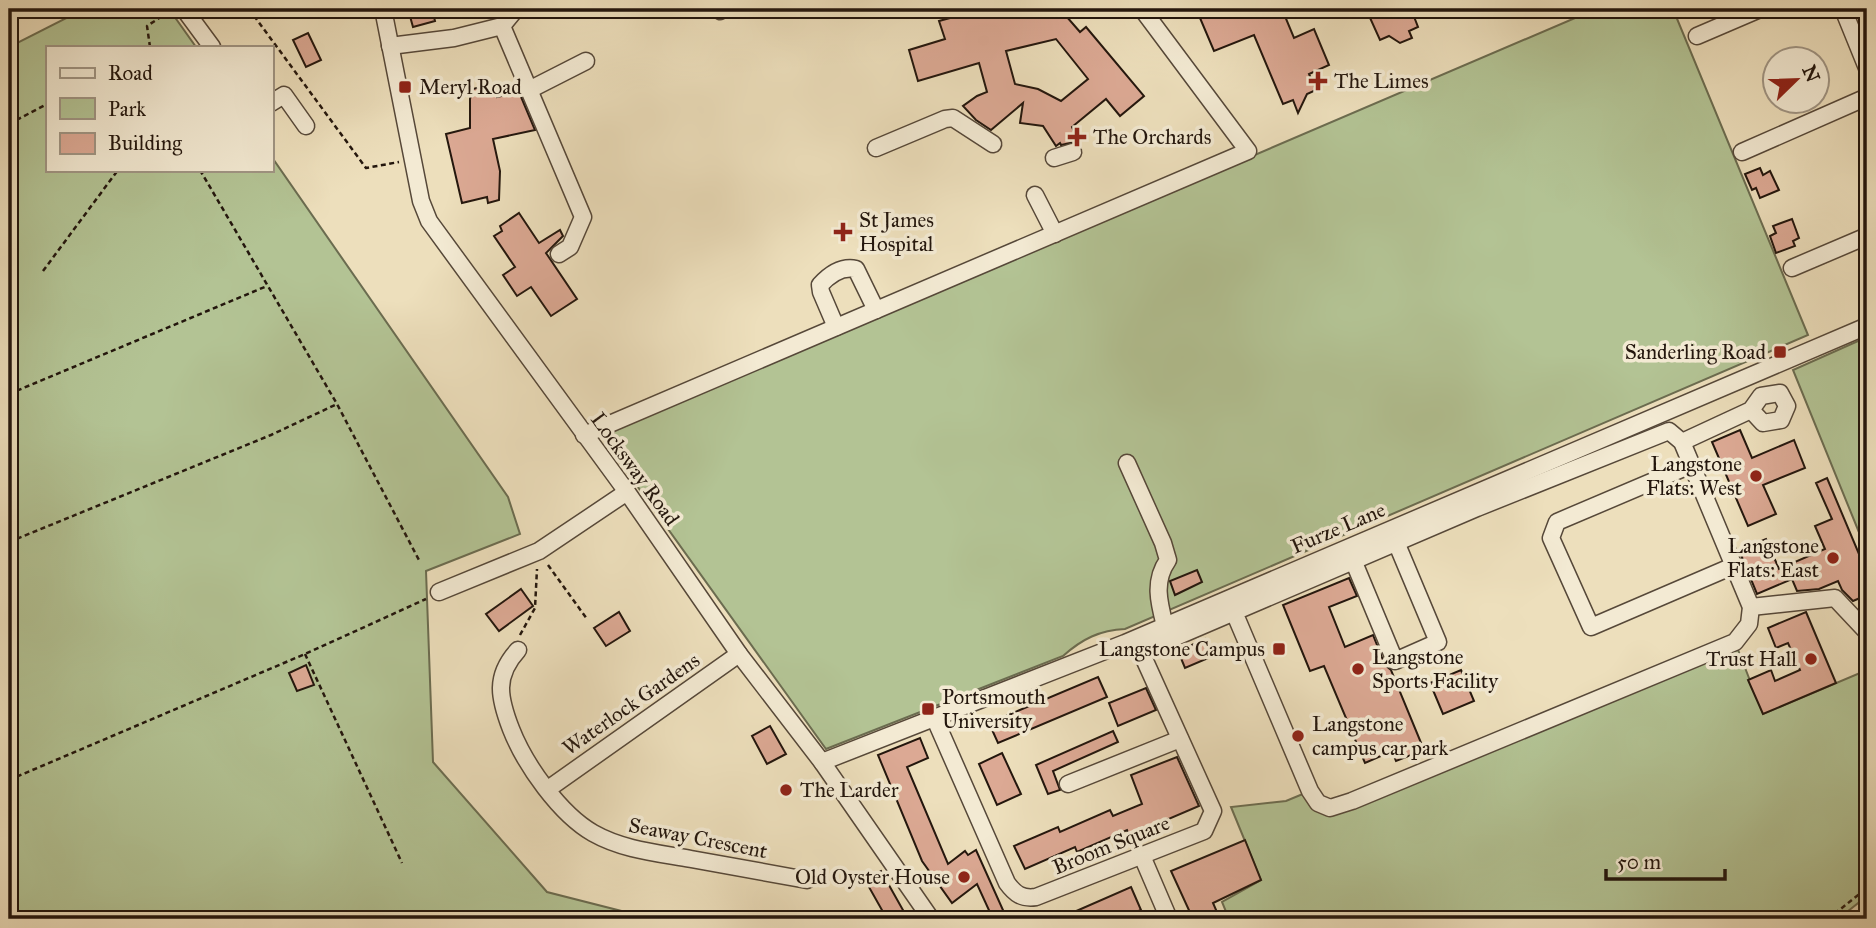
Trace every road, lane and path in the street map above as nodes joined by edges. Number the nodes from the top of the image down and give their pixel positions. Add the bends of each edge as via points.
1 (173, 9) edge
2 (184, 9) edge
3 (249, 9) edge
4 (383, 9) edge
5 (516, 9) edge
6 (1142, 9) edge
7 (1760, 9) edge
8 (1843, 9) edge
9 (502, 26) junction
10 (1697, 36) dead end
11 (150, 46) edge
12 (211, 46) edge
13 (390, 46) junction
14 (586, 61) dead end
15 (1867, 68) edge
16 (529, 90) junction
17 (1867, 97) edge
18 (273, 102) edge
19 (46, 105) edge
20 (9, 124) edge
21 (306, 126) dead end
22 (993, 144) dead end
23 (876, 148) dead end
24 (1073, 152) dead end
25 (1742, 152) dead end
26 (1054, 158) dead end
27 (412, 160) junction
28 (117, 172) edge
29 (201, 172) edge
30 (1035, 195) dead end
31 (1055, 234) junction
32 (1867, 236) edge
33 (559, 254) dead end
34 (1792, 268) dead end
35 (43, 271) dead end
36 (268, 286) junction
37 (876, 310) junction
38 (1867, 326) edge
39 (836, 327) junction
40 (9, 394) edge
41 (337, 404) junction
42 (1751, 410) dead end
43 (584, 435) junction
44 (1682, 442) junction
45 (1127, 463) dead end
46 (1691, 465) junction
47 (626, 492) junction
48 (9, 542) edge
49 (1396, 542) junction
50 (539, 551) junction
51 (1353, 560) junction
52 (420, 562) dead end
53 (1733, 566) junction
54 (439, 592) joint
55 (1752, 607) junction
56 (1234, 612) junction
57 (587, 619) dead end
58 (1165, 626) junction
59 (1867, 632) edge
60 (1125, 643) junction
61 (518, 650) joint
62 (1141, 652) junction
63 (304, 654) junction
64 (739, 654) junction
65 (934, 717) junction
66 (1180, 740) junction
67 (822, 762) junction
68 (9, 780) edge
69 (1068, 785) dead end
70 (548, 789) junction
71 (1142, 856) junction
72 (402, 863) dead end
73 (807, 880) dead end
74 (1867, 888) edge
75 (932, 919) edge
76 (1169, 919) edge
77 (1828, 919) edge

1 - 11 path via 147,26
2 - 12 street
3 - 27 path via 366,168
4 - 13 street, Locksway Road
5 - 9 street
6 - 31 street via 1248,151
7 - 10 street
8 - 15 street
9 - 13 street
9 - 16 street
13 - 27 street, Locksway Road
14 - 16 street
16 - 33 street via 583,217 570,247
17 - 25 street
18 - 21 street via 284,95
19 - 20 path
22 - 23 street via 954,118
24 - 26 street
27 - 43 street, Locksway Road via 429,221
28 - 35 path
29 - 36 path
30 - 31 street
31 - 37 street
32 - 34 street
36 - 40 path
36 - 41 path
37 - 39 street
37 - 39 street via 856,269 848,267 820,285
38 - 58 street, Furze Lane
39 - 43 street
41 - 48 path
41 - 52 path
42 - 44 street
43 - 47 street, Locksway Road
44 - 46 street
44 - 49 street via 1669,431
45 - 58 street via 1168,560 1158,579
46 - 53 street
46 - 53 street via 1557,522 1551,538 1591,628
47 - 50 street
47 - 64 street, Locksway Road
49 - 51 street
49 - 51 street via 1438,642 1395,661
50 - 54 street
50 - 57 path
50 - 61 path via 535,608 519,637
51 - 56 street
53 - 55 street
54 - 63 path
55 - 56 street via 1749,624 1735,642 1329,808 1318,803 1311,791
55 - 59 street via 1835,598
56 - 62 street
58 - 60 street, Furze Lane
60 - 62 street
60 - 65 street, Furze Lane
61 - 70 street, Seaway Crescent via 502,672 503,708 520,750
62 - 66 street, Broom Square
63 - 68 path
63 - 72 path
64 - 67 street, Locksway Road
64 - 70 street, Waterlock Gardens
65 - 67 street, Furze Lane
65 - 71 street, Broom Square via 1013,892 1036,897
66 - 69 street
66 - 71 street, Broom Square via 1213,811 1204,831
67 - 75 street, Locksway Road
70 - 73 street, Seaway Crescent via 579,824 616,844
71 - 76 street
74 - 77 path

